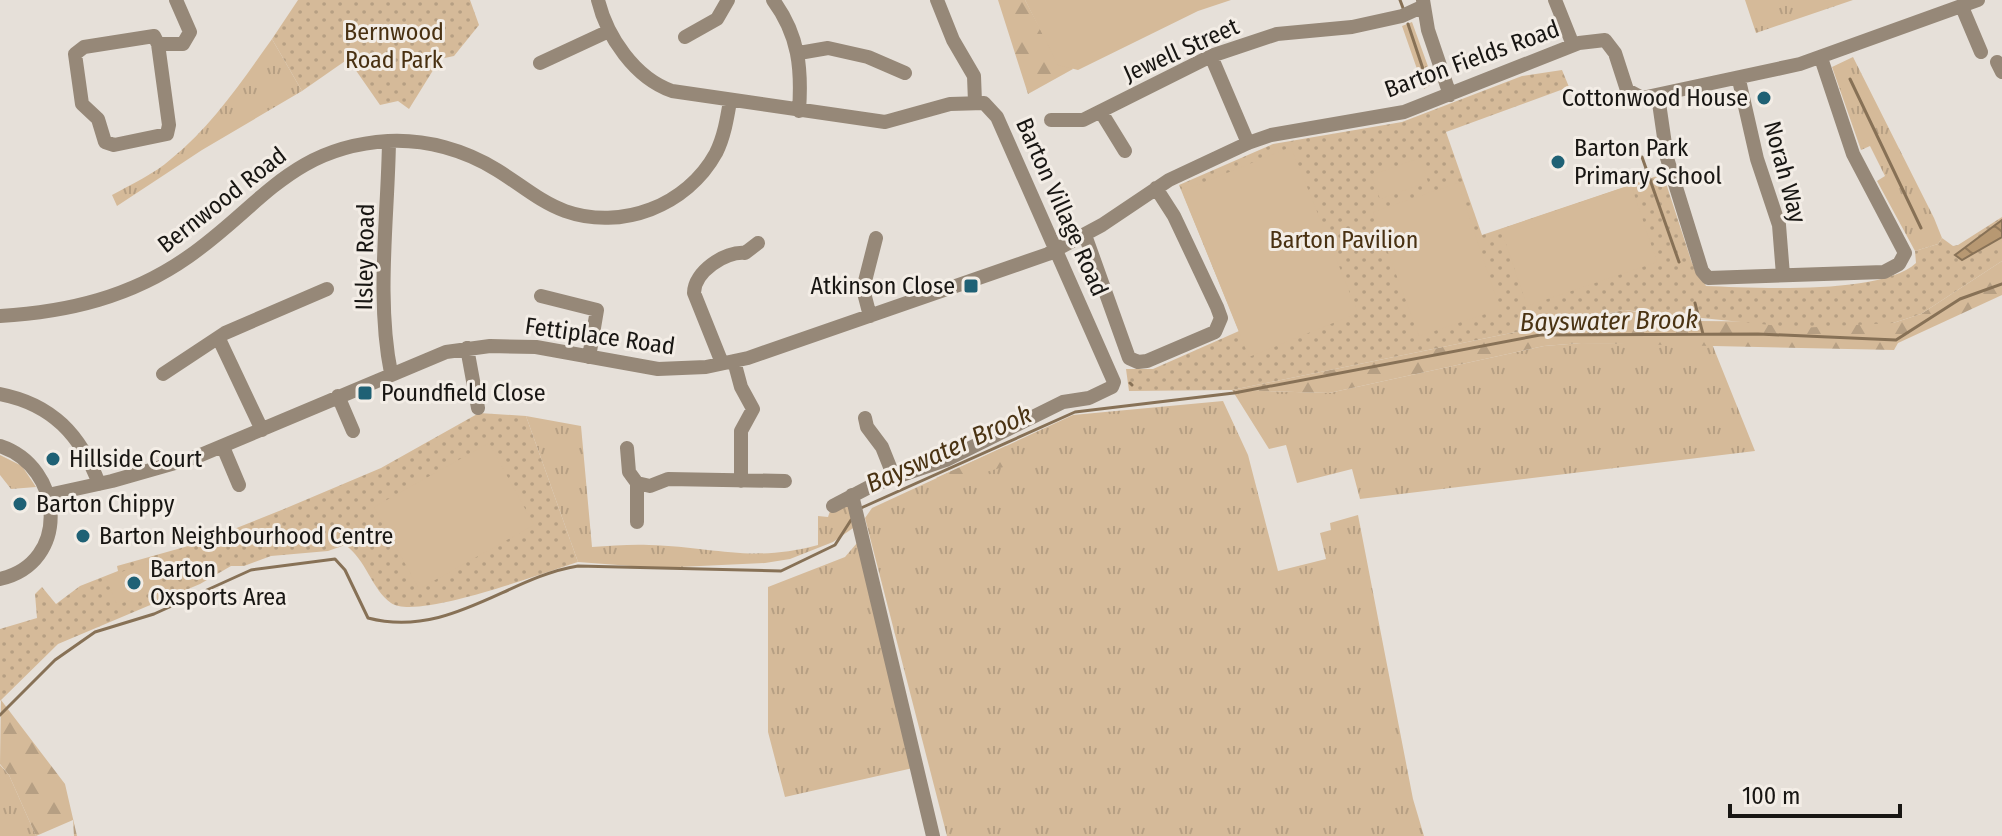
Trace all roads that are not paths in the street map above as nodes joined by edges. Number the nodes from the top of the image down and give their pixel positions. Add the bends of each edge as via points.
1 (176, 0) edge
2 (598, 0) edge
3 (728, 0) edge
4 (773, 0) edge
5 (937, 0) edge
6 (1555, 0) edge
7 (1978, 0) edge
8 (1424, 3) edge
9 (1962, 7) junction
10 (609, 31) junction
11 (685, 37) dead end
12 (158, 44) junction
13 (1573, 45) junction
14 (1981, 52) dead end
15 (799, 53) junction
16 (1211, 56) junction
17 (1821, 58) junction
18 (540, 63) dead end
19 (905, 73) dead end
20 (1739, 80) junction
21 (1450, 95) junction
22 (1658, 96) junction
23 (730, 101) junction
24 (975, 102) junction
25 (799, 111) junction
26 (1101, 112) junction
27 (1051, 120) dead end
28 (389, 141) junction
29 (1248, 143) junction
30 (1125, 151) dead end
31 (1156, 188) junction
32 (1085, 235) junction
33 (876, 238) dead end
34 (758, 243) dead end
35 (1057, 249) junction
36 (1783, 275) junction
37 (327, 289) dead end
38 (541, 296) dead end
39 (0, 316) edge
40 (870, 316) junction
41 (219, 339) junction
42 (467, 348) junction
43 (589, 357) junction
44 (728, 362) junction
45 (391, 373) junction
46 (163, 374) dead end
47 (0, 394) edge
48 (338, 396) junction
49 (478, 408) dead end
50 (864, 425) dead end
51 (262, 430) junction
52 (353, 431) dead end
53 (0, 446) edge
54 (223, 447) junction
55 (627, 448) dead end
56 (894, 477) junction
57 (741, 481) junction
58 (785, 481) dead end
59 (637, 483) junction
60 (99, 484) junction
61 (239, 485) dead end
62 (48, 495) junction
63 (854, 500) junction
64 (833, 506) dead end
65 (637, 522) dead end
66 (0, 579) edge
67 (933, 836) edge

1 - 12 street via 188,20 188,41 179,46
2 - 10 street
3 - 11 street via 717,19
4 - 15 street
5 - 24 street via 974,76
6 - 13 street
7 - 9 street
8 - 16 street, Jewell Street via 1414,12 1352,27 1277,34
8 - 21 street
9 - 14 street
9 - 17 street
10 - 18 street
10 - 23 street via 659,87
12 - 12 street via 154,36 84,47 75,54 82,104 98,119 105,142 114,145 167,134
13 - 21 street, Barton Fields Road
13 - 22 street, Barton Fields Road via 1605,40 1627,90 1642,98
15 - 19 street via 828,48
15 - 25 street
16 - 26 street, Jewell Street
16 - 29 street
17 - 20 street
17 - 36 street via 1853,154 1905,253 1899,264 1884,272
20 - 22 street
20 - 36 street, Norah Way via 1779,225
21 - 29 street, Barton Fields Road via 1404,112
22 - 36 street via 1667,158 1702,271 1715,280
23 - 25 street
23 - 28 street, Bernwood Road via 722,140 696,179 656,208 613,218 564,211 461,152
24 - 25 street via 885,122
24 - 35 street, Barton Village Road via 984,103 997,117
26 - 27 street, Jewell Street via 1083,120
26 - 30 street
28 - 39 street, Bernwood Road via 339,150 285,174 190,256 142,284 81,306
28 - 45 street, Ilsley Road via 386,290
29 - 31 street, Barton Fields Road
31 - 32 street, Barton Fields Road
31 - 32 street via 1217,307 1221,318 1215,332 1147,361 1129,358
32 - 35 street, Barton Fields Road
33 - 40 street via 863,289
34 - 44 street via 703,271 695,281 694,293
35 - 40 street, Fettiplace Road
35 - 56 street, Barton Village Road via 1112,387 1097,396 1063,402 946,460
37 - 41 street
38 - 43 street via 597,310
40 - 44 street, Fettiplace Road
41 - 46 street
41 - 51 street
42 - 43 street, Fettiplace Road via 526,346
42 - 45 street, Fettiplace Road
42 - 49 street
43 - 44 street, Fettiplace Road via 658,369
44 - 57 street via 753,409 741,431
45 - 48 street, Fettiplace Road
47 - 60 street via 38,405 62,422 84,449
48 - 51 street, Fettiplace Road
48 - 52 street
50 - 56 street via 882,447
51 - 54 street, Fettiplace Road
53 - 62 street via 29,461
54 - 60 street, Fettiplace Road
54 - 61 street
55 - 59 street via 629,472
56 - 63 street, Barton Village Road
57 - 58 street
57 - 59 street
59 - 65 street
60 - 62 street, Fettiplace Road
62 - 66 street via 49,530 43,549 28,567
63 - 64 street, Barton Village Road
63 - 67 street

